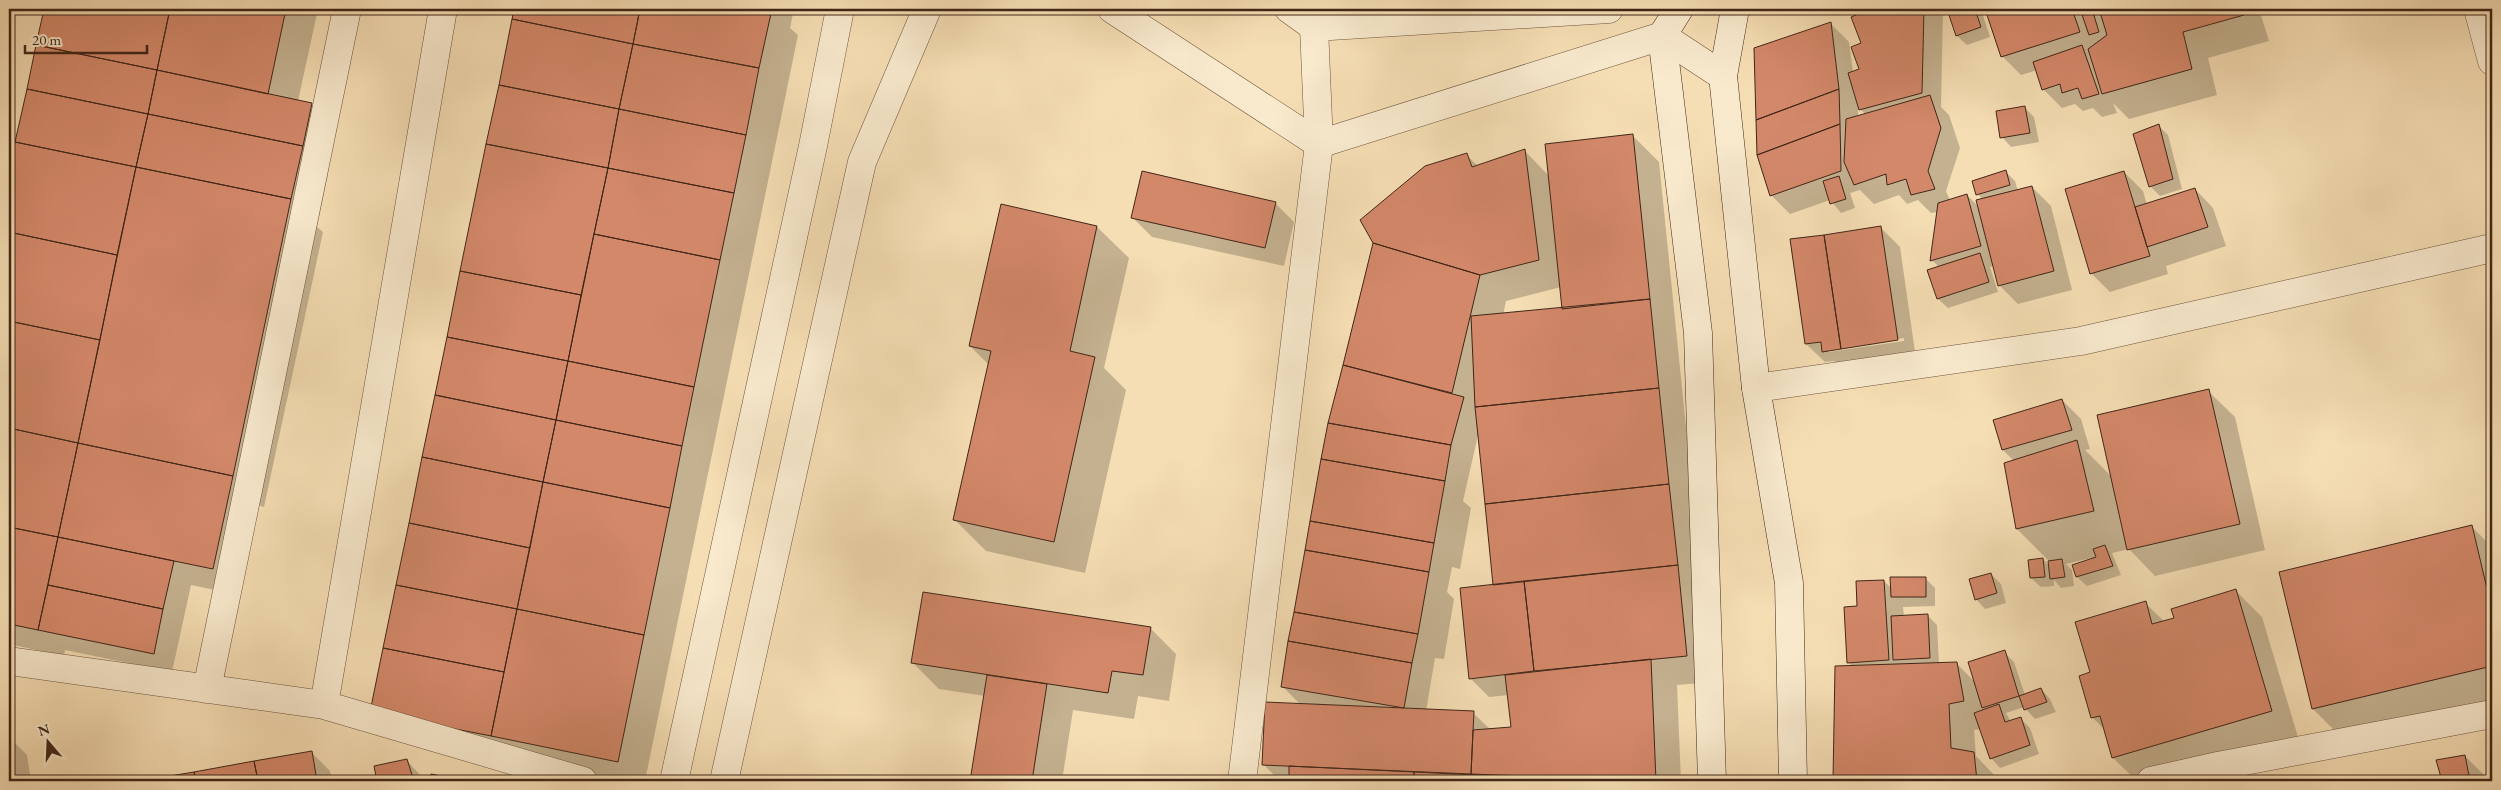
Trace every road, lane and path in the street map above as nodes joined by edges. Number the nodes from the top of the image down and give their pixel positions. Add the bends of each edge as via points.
1 (347, 9) edge
2 (443, 9) edge
3 (840, 9) edge
4 (927, 9) edge
5 (1112, 9) edge
6 (1289, 9) edge
7 (1609, 9) edge
8 (1679, 9) edge
9 (1735, 9) edge
10 (2478, 9) edge
11 (1314, 27) junction
12 (1662, 36) junction
13 (2492, 61) edge
14 (1723, 76) junction
15 (1319, 144) junction
16 (2492, 248) edge
17 (1756, 388) junction
18 (9, 661) edge
19 (207, 689) junction
20 (324, 705) junction
21 (2492, 714) edge
22 (2220, 774) edge
23 (584, 781) edge
24 (674, 781) edge
25 (724, 781) edge
26 (1242, 781) edge
27 (1712, 781) edge
28 (1793, 781) edge
29 (2151, 781) edge

1 - 19 street
2 - 20 street
3 - 24 street
4 - 25 street via 862,162
5 - 15 street
6 - 11 street
7 - 11 street
8 - 12 street
9 - 14 street
10 - 13 street
11 - 15 street
12 - 14 street
12 - 15 street
12 - 27 street via 1698,333
14 - 17 street
15 - 26 street
16 - 17 street via 2081,341
17 - 28 street via 1789,583
18 - 19 street
19 - 20 street
20 - 23 street
21 - 22 street
22 - 29 street

